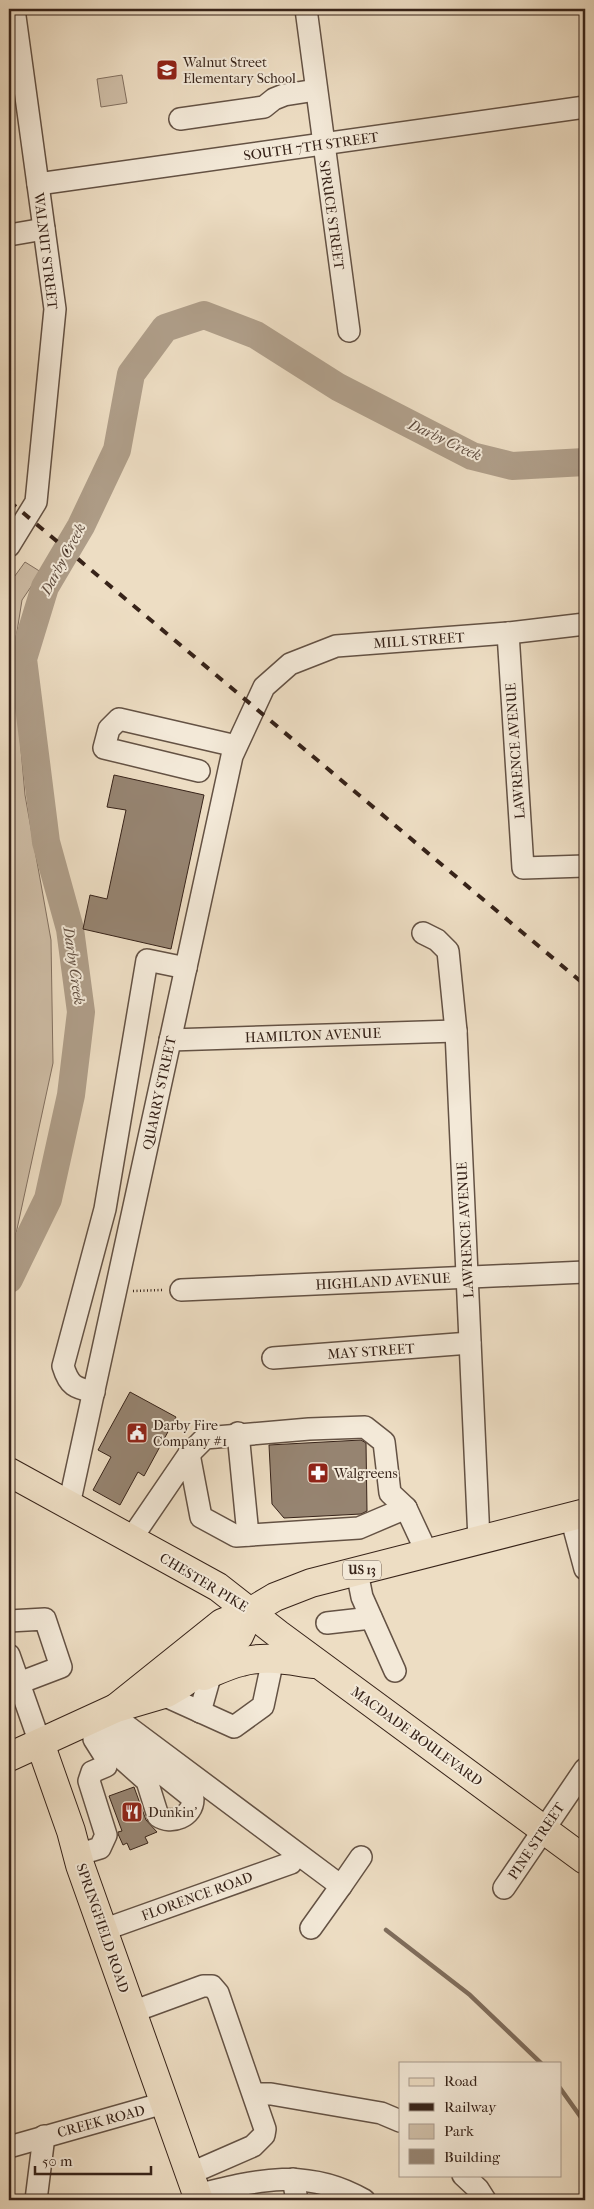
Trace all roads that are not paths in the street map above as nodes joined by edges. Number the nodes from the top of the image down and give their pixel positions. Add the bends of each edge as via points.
1 (14, 9) edge
2 (306, 9) edge
3 (316, 90) junction
4 (585, 107) edge
5 (180, 119) dead end
6 (322, 144) junction
7 (38, 184) junction
8 (44, 230) junction
9 (9, 235) edge
10 (349, 331) dead end
11 (9, 546) edge
12 (585, 624) edge
13 (508, 633) junction
14 (264, 687) joint
15 (236, 746) junction
16 (199, 771) dead end
17 (585, 866) edge
18 (424, 933) dead end
19 (186, 968) junction
20 (456, 1030) junction
21 (170, 1040) junction
22 (105, 1209) junction
23 (133, 1214) junction
24 (585, 1272) edge
25 (467, 1277) junction
26 (174, 1290) road end
27 (470, 1343) junction
28 (273, 1358) dead end
29 (94, 1392) junction
30 (238, 1433) junction
31 (189, 1454) junction
32 (9, 1472) edge
33 (69, 1505) junction
34 (406, 1508) junction
35 (578, 1515) edge
36 (248, 1535) junction
37 (132, 1539) junction
38 (479, 1540) junction
39 (427, 1554) junction
40 (585, 1569) edge
41 (357, 1572) junction
42 (250, 1612) junction
43 (371, 1618) junction
44 (9, 1621) edge
45 (327, 1623) dead end
46 (9, 1655) edge
47 (273, 1658) junction
48 (319, 1665) junction
49 (395, 1671) dead end
50 (211, 1673) junction
51 (18, 1683) junction
52 (170, 1690) junction
53 (200, 1712) junction
54 (98, 1717) junction
55 (40, 1743) junction
56 (9, 1757) edge
57 (585, 1768) edge
58 (543, 1829) junction
59 (77, 1854) junction
60 (361, 1857) dead end
61 (585, 1860) edge
62 (291, 1863) dead end
63 (341, 1886) junction
64 (504, 1888) dead end
65 (311, 1928) dead end
66 (103, 1930) junction
67 (132, 2012) junction
68 (254, 2094) junction
69 (164, 2104) junction
70 (399, 2122) edge
71 (44, 2136) junction
72 (9, 2147) edge
73 (464, 2176) edge
74 (293, 2179) junction
75 (195, 2190) edge
76 (36, 2200) edge
77 (296, 2200) edge
78 (364, 2200) edge
79 (485, 2200) edge

1 - 7 street, WALNUT STREET
2 - 3 street, SPRUCE STREET
3 - 5 street via 278,97 264,107
3 - 6 street, SPRUCE STREET
4 - 6 street, SOUTH 7TH STREET
6 - 7 street, SOUTH 7TH STREET
6 - 10 street, SPRUCE STREET
7 - 8 street, WALNUT STREET
8 - 9 street
8 - 11 street, WALNUT STREET via 54,310 36,502
12 - 13 street, MILL STREET
13 - 14 street, MILL STREET via 336,646 290,664
13 - 17 street, LAWRENCE AVENUE via 523,868
14 - 15 street, QUARRY STREET
15 - 16 street via 119,719 109,729 104,748
15 - 19 street, QUARRY STREET
18 - 20 street, LAWRENCE AVENUE via 448,951
19 - 21 street, QUARRY STREET
19 - 22 street via 147,960
20 - 21 street, HAMILTON AVENUE
20 - 25 street, LAWRENCE AVENUE
21 - 23 street, QUARRY STREET
22 - 23 street
22 - 29 street via 63,1366 66,1377 76,1389
23 - 29 street, QUARRY STREET
24 - 25 street, HIGHLAND AVENUE
25 - 26 street, HIGHLAND AVENUE
25 - 27 street, LAWRENCE AVENUE
27 - 28 street, MAY STREET
27 - 38 street, LAWRENCE AVENUE
29 - 33 street, QUARRY STREET
30 - 31 street via 205,1438
30 - 34 street via 365,1427 384,1442 390,1493
30 - 36 street
31 - 36 street via 201,1517 236,1536
31 - 37 street
32 - 33 main road, CHESTER PIKE
33 - 37 main road, CHESTER PIKE
34 - 36 street via 359,1528
34 - 39 street
35 - 38 main road, CHESTER PIKE / US 13
35 - 40 street
37 - 42 main road, CHESTER PIKE via 218,1587
38 - 39 main road, CHESTER PIKE / US 13
39 - 41 main road, CHESTER PIKE / US 13
41 - 42 main road, CHESTER PIKE / US 13 via 287,1592
41 - 43 street
42 - 48 main road, MACDADE BOULEVARD
42 - 52 main road, US 13 via 239,1636 203,1669
42 - 54 main road, US 13 via 222,1623
43 - 45 street
43 - 49 street
44 - 51 street via 45,1619 61,1667
46 - 51 street, SPRINGFIELD ROAD
47 - 48 main road
47 - 50 main road via 240,1662
47 - 53 street via 263,1706 234,1727
48 - 58 main road, MACDADE BOULEVARD
50 - 52 main road
50 - 53 street
51 - 55 street, SPRINGFIELD ROAD
52 - 53 street
52 - 54 main road, US 13
54 - 54 street via 189,1795 193,1800 190,1811 171,1820 158,1816 147,1781 110,1748
54 - 55 main road, US 13
54 - 59 street via 106,1766 92,1772 89,1781 106,1835 100,1848
54 - 63 street
55 - 56 main road, US 13
55 - 59 main road, SPRINGFIELD ROAD
57 - 58 street, PINE STREET
58 - 61 main road, MACDADE BOULEVARD
58 - 64 street, PINE STREET
59 - 66 main road, SPRINGFIELD ROAD
60 - 63 street
62 - 66 street, FLORENCE ROAD
63 - 65 street
66 - 67 main road, SPRINGFIELD ROAD
67 - 68 street via 203,1986 212,1986 218,1993
67 - 69 main road, SPRINGFIELD ROAD
68 - 70 street via 271,2094 381,2113
68 - 75 street via 265,2128 264,2135
69 - 71 street, CREEK ROAD
69 - 75 main road, SPRINGFIELD ROAD
71 - 72 street, CREEK ROAD
71 - 76 street
73 - 79 street
74 - 75 street
74 - 77 street
74 - 78 street via 316,2180

